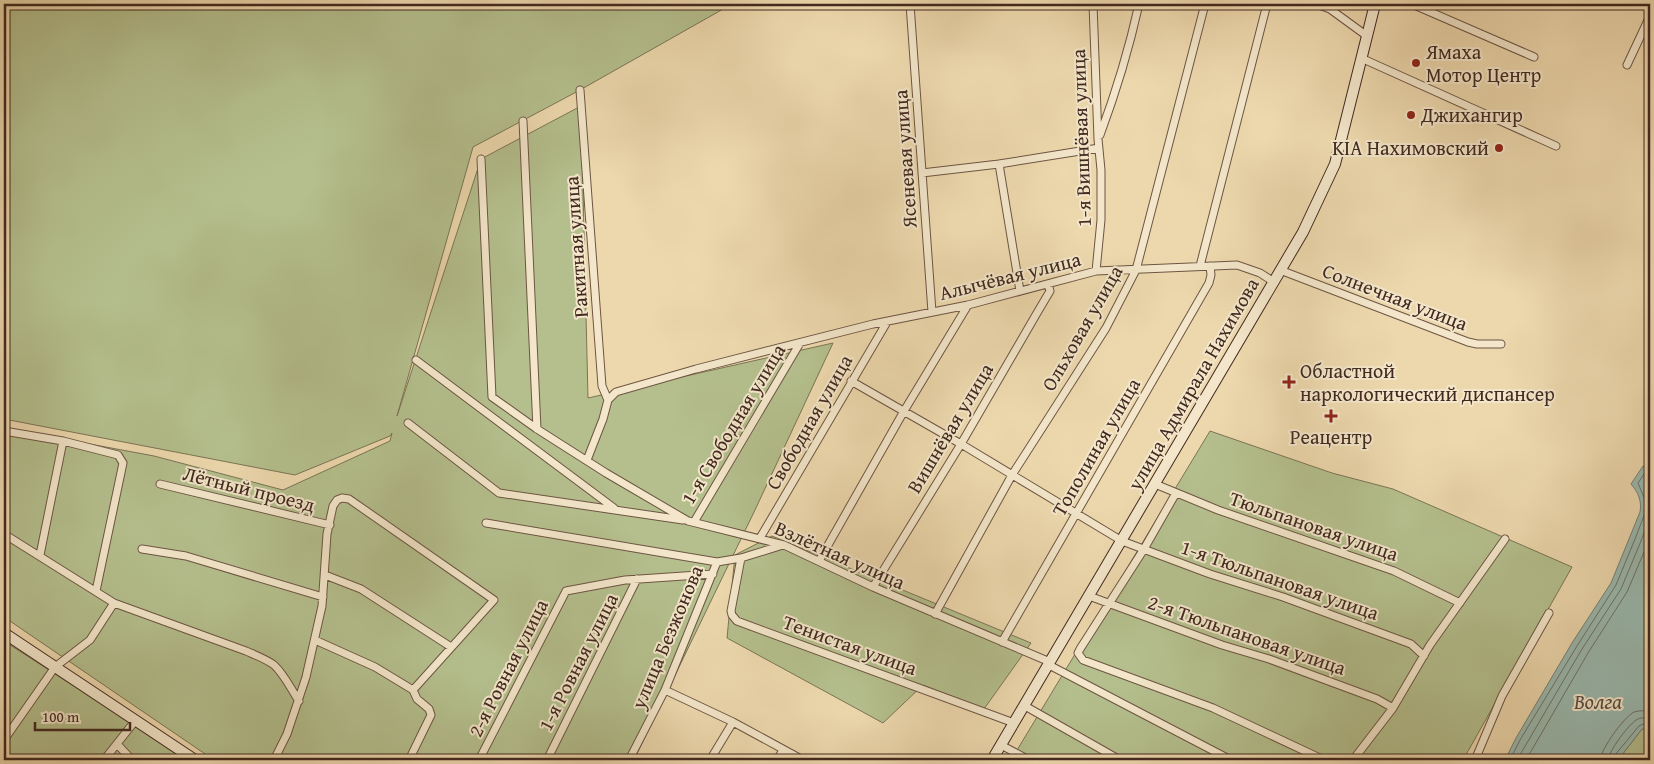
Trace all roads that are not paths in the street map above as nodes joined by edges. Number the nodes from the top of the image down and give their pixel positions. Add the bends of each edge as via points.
1 (910, 4) edge
2 (1093, 4) edge
3 (1139, 4) edge
4 (1205, 4) edge
5 (1267, 4) edge
6 (1316, 4) edge
7 (1375, 4) edge
8 (1412, 4) edge
9 (1650, 16) edge
10 (1367, 36) junction
11 (1534, 56) dead end
12 (1361, 58) junction
13 (1627, 65) dead end
14 (580, 90) dead end
15 (523, 121) dead end
16 (1098, 139) junction
17 (1556, 146) dead end
18 (1099, 148) junction
19 (480, 159) dead end
20 (999, 164) junction
21 (922, 173) junction
22 (1200, 266) junction
23 (1210, 266) junction
24 (1136, 270) junction
25 (1280, 270) junction
26 (1096, 271) junction
27 (1274, 282) junction
28 (1048, 284) junction
29 (1020, 291) junction
30 (968, 305) junction
31 (932, 312) junction
32 (887, 322) junction
33 (800, 343) junction
34 (1501, 344) dead end
35 (416, 360) dead end
36 (851, 381) junction
37 (608, 401) junction
38 (904, 412) junction
39 (408, 423) dead end
40 (537, 429) junction
41 (4, 431) edge
42 (63, 440) junction
43 (961, 444) junction
44 (587, 460) junction
45 (1012, 475) junction
46 (160, 484) dead end
47 (1155, 484) junction
48 (1176, 493) junction
49 (616, 510) junction
50 (1076, 514) junction
51 (691, 522) junction
52 (486, 523) dead end
53 (330, 525) junction
54 (4, 534) edge
55 (760, 538) junction
56 (1505, 539) dead end
57 (1122, 541) junction
58 (784, 545) junction
59 (142, 549) dead end
60 (1144, 549) junction
61 (40, 555) junction
62 (741, 558) junction
63 (717, 562) junction
64 (820, 562) junction
65 (713, 574) junction
66 (325, 575) junction
67 (638, 579) junction
68 (873, 587) junction
69 (96, 592) junction
70 (1089, 596) junction
71 (323, 597) junction
72 (1108, 603) junction
73 (1460, 603) junction
74 (114, 604) junction
75 (1549, 613) dead end
76 (935, 614) junction
77 (4, 633) edge
78 (314, 640) junction
79 (1002, 642) junction
80 (451, 647) junction
81 (1424, 656) junction
82 (1050, 664) junction
83 (55, 667) junction
84 (413, 690) junction
85 (665, 690) junction
86 (299, 701) junction
87 (1025, 706) junction
88 (1393, 708) junction
89 (135, 721) junction
90 (733, 722) junction
91 (1014, 723) junction
92 (4, 740) edge
93 (117, 744) junction
94 (1001, 745) junction
95 (783, 750) junction
96 (104, 760) edge
97 (132, 760) edge
98 (195, 760) edge
99 (274, 760) edge
100 (409, 760) edge
101 (479, 760) edge
102 (547, 760) edge
103 (630, 760) edge
104 (710, 760) edge
105 (777, 760) edge
106 (803, 760) edge
107 (992, 760) edge
108 (1029, 760) edge
109 (1120, 760) edge
110 (1231, 760) edge
111 (1324, 760) edge
112 (1353, 760) edge
113 (1475, 760) edge

1 - 21 street, Ясеневая улица
2 - 16 street, 1-я Вишнёвая улица
3 - 16 street via 1116,93
4 - 24 street, Ольховая улица
5 - 22 street
6 - 10 street via 1330,9
7 - 10 main road, улица Адмирала Нахимова
8 - 11 street
9 - 13 street
10 - 12 main road, улица Адмирала Нахимова
12 - 17 street
12 - 25 main road, улица Адмирала Нахимова via 1335,164 1303,232
14 - 37 street, Ракитная улица via 602,386
15 - 40 street
16 - 18 street, 1-я Вишнёвая улица
18 - 20 street
18 - 26 street, 1-я Вишнёвая улица via 1101,220
19 - 40 street, Взлётная улица via 492,397
20 - 21 street
20 - 29 street
21 - 31 street, Ясеневая улица
22 - 23 street, Алычёвая улица
22 - 24 street, Алычёвая улица
23 - 27 street, Алычёвая улица via 1237,265
23 - 50 street, Тополиная улица via 1209,283
24 - 26 street, Алычёвая улица
24 - 45 street, Ольховая улица via 1106,328
25 - 27 main road, улица Адмирала Нахимова
25 - 34 street, Солнечная улица via 1468,342
26 - 28 street, Алычёвая улица
27 - 47 main road, улица Адмирала Нахимова
28 - 29 street, Алычёвая улица
28 - 43 street, Вишнёвая улица via 1050,290 1038,313
29 - 30 street, Алычёвая улица
30 - 31 street, Алычёвая улица
30 - 38 street
31 - 32 street, Алычёвая улица
32 - 33 street, Алычёвая улица
32 - 36 street, Свободная улица
33 - 37 street, Алычёвая улица via 619,391
33 - 51 street, 1-я Свободная улица
35 - 49 street
36 - 38 street, 1-я Тюльпановая улица
36 - 55 street, Свободная улица
37 - 44 street
38 - 43 street, 1-я Тюльпановая улица
38 - 64 street
39 - 49 street via 499,493
40 - 44 street, Взлётная улица
41 - 42 street
42 - 61 street
42 - 69 street via 118,455 123,463
43 - 45 street, 1-я Тюльпановая улица
43 - 68 street, Вишнёвая улица
44 - 51 street, Взлётная улица
45 - 50 street, 1-я Тюльпановая улица
45 - 76 street, Ольховая улица
46 - 53 street, Лётный проезд
47 - 48 street, Тюльпановая улица
47 - 57 main road, улица Адмирала Нахимова
48 - 60 street
48 - 73 street, Тюльпановая улица via 1394,571
49 - 51 street
50 - 57 street, 1-я Тюльпановая улица
50 - 79 street, Тополиная улица
51 - 55 street, Взлётная улица
52 - 63 street
53 - 66 street
53 - 80 street via 337,500 349,498 494,600
54 - 61 street
55 - 58 street, Взлётная улица
56 - 73 street
57 - 60 street, 1-я Тюльпановая улица
57 - 70 main road, улица Адмирала Нахимова
58 - 62 street, улица Безжонова
58 - 64 street, Взлётная улица
59 - 71 street via 186,556
60 - 72 street
60 - 81 street, 1-я Тюльпановая улица via 1411,644
61 - 69 street
62 - 63 street, улица Безжонова
62 - 91 street, Тенистая улица via 731,611 737,621
63 - 65 street, улица Безжонова
64 - 68 street, Взлётная улица
65 - 67 street
65 - 85 street, улица Безжонова
66 - 71 street
66 - 80 street via 361,589
67 - 101 street, 2-я Ровная улица via 566,591
67 - 102 street, 1-я Ровная улица
68 - 76 street, Взлётная улица
69 - 74 street
70 - 72 street, 2-я Тюльпановая улица
70 - 82 main road, улица Адмирала Нахимова
71 - 78 street
72 - 88 street, 2-я Тюльпановая улица via 1377,698
72 - 111 street via 1078,653 1082,660 1213,708
73 - 81 street
74 - 83 street via 90,640
74 - 86 street via 246,650 273,664
75 - 113 street via 1502,696
76 - 79 street, Взлётная улица
77 - 83 main road
78 - 84 street via 374,667
78 - 86 street
79 - 82 street, Взлётная улица
80 - 84 street
81 - 88 street
82 - 87 main road, улица Адмирала Нахимова
82 - 110 street, Взлётная улица
83 - 89 main road
83 - 92 street
84 - 100 street via 431,715
85 - 90 street
85 - 103 street, улица Безжонова
86 - 99 street
87 - 91 main road, улица Адмирала Нахимова
87 - 109 street
88 - 112 street
89 - 93 street
89 - 98 main road
90 - 95 street
90 - 104 street
91 - 94 main road, улица Адмирала Нахимова
93 - 96 street
93 - 97 street
94 - 107 main road, улица Адмирала Нахимова
94 - 108 street
95 - 105 street
95 - 106 street

